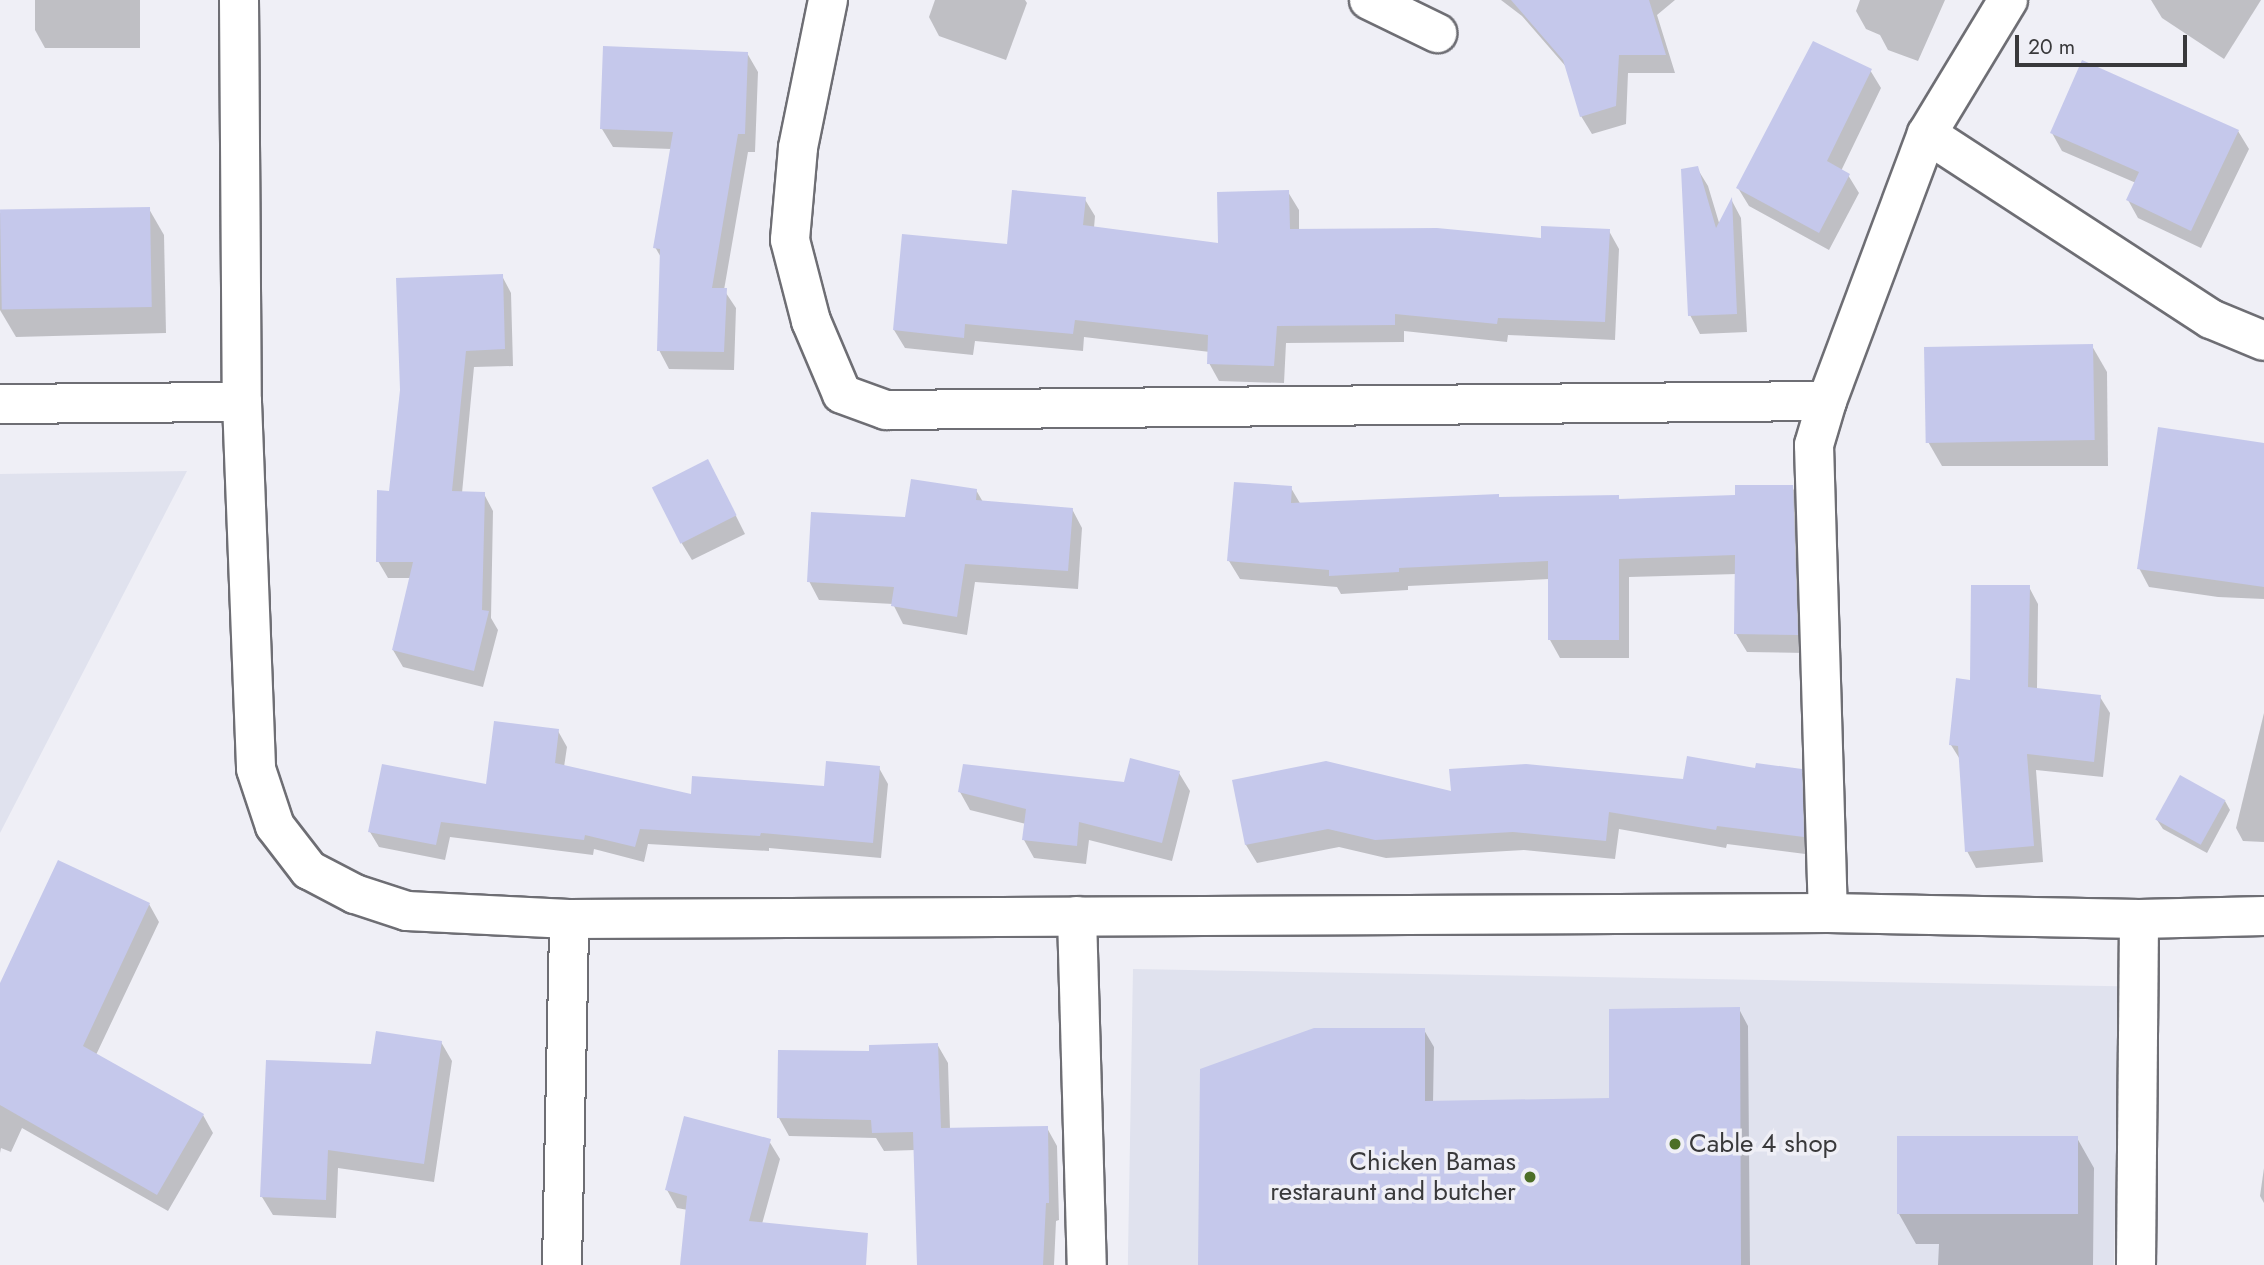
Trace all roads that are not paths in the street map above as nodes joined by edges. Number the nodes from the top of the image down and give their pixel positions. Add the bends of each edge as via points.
1 (239, 0) edge
2 (828, 0) edge
3 (1369, 0) edge
4 (2008, 0) edge
5 (1437, 33) dead end
6 (1927, 134) junction
7 (2264, 341) edge
8 (1827, 401) junction
9 (242, 402) junction
10 (0, 404) edge
11 (1828, 913) junction
12 (1077, 916) junction
13 (2264, 916) edge
14 (569, 919) junction
15 (2139, 919) junction
16 (562, 1265) edge
17 (1087, 1265) edge
18 (2136, 1265) edge

1 - 9 street
2 - 8 street via 799,148 790,240 811,321 842,394 886,410
3 - 5 street
4 - 6 street
6 - 7 street via 2211,318
6 - 8 street
8 - 11 street via 1814,445
9 - 10 street
9 - 14 street via 256,769 275,826 309,870 355,894 407,911
11 - 12 street
11 - 15 street
12 - 14 street
12 - 17 street
13 - 15 street
14 - 16 street
15 - 18 street

